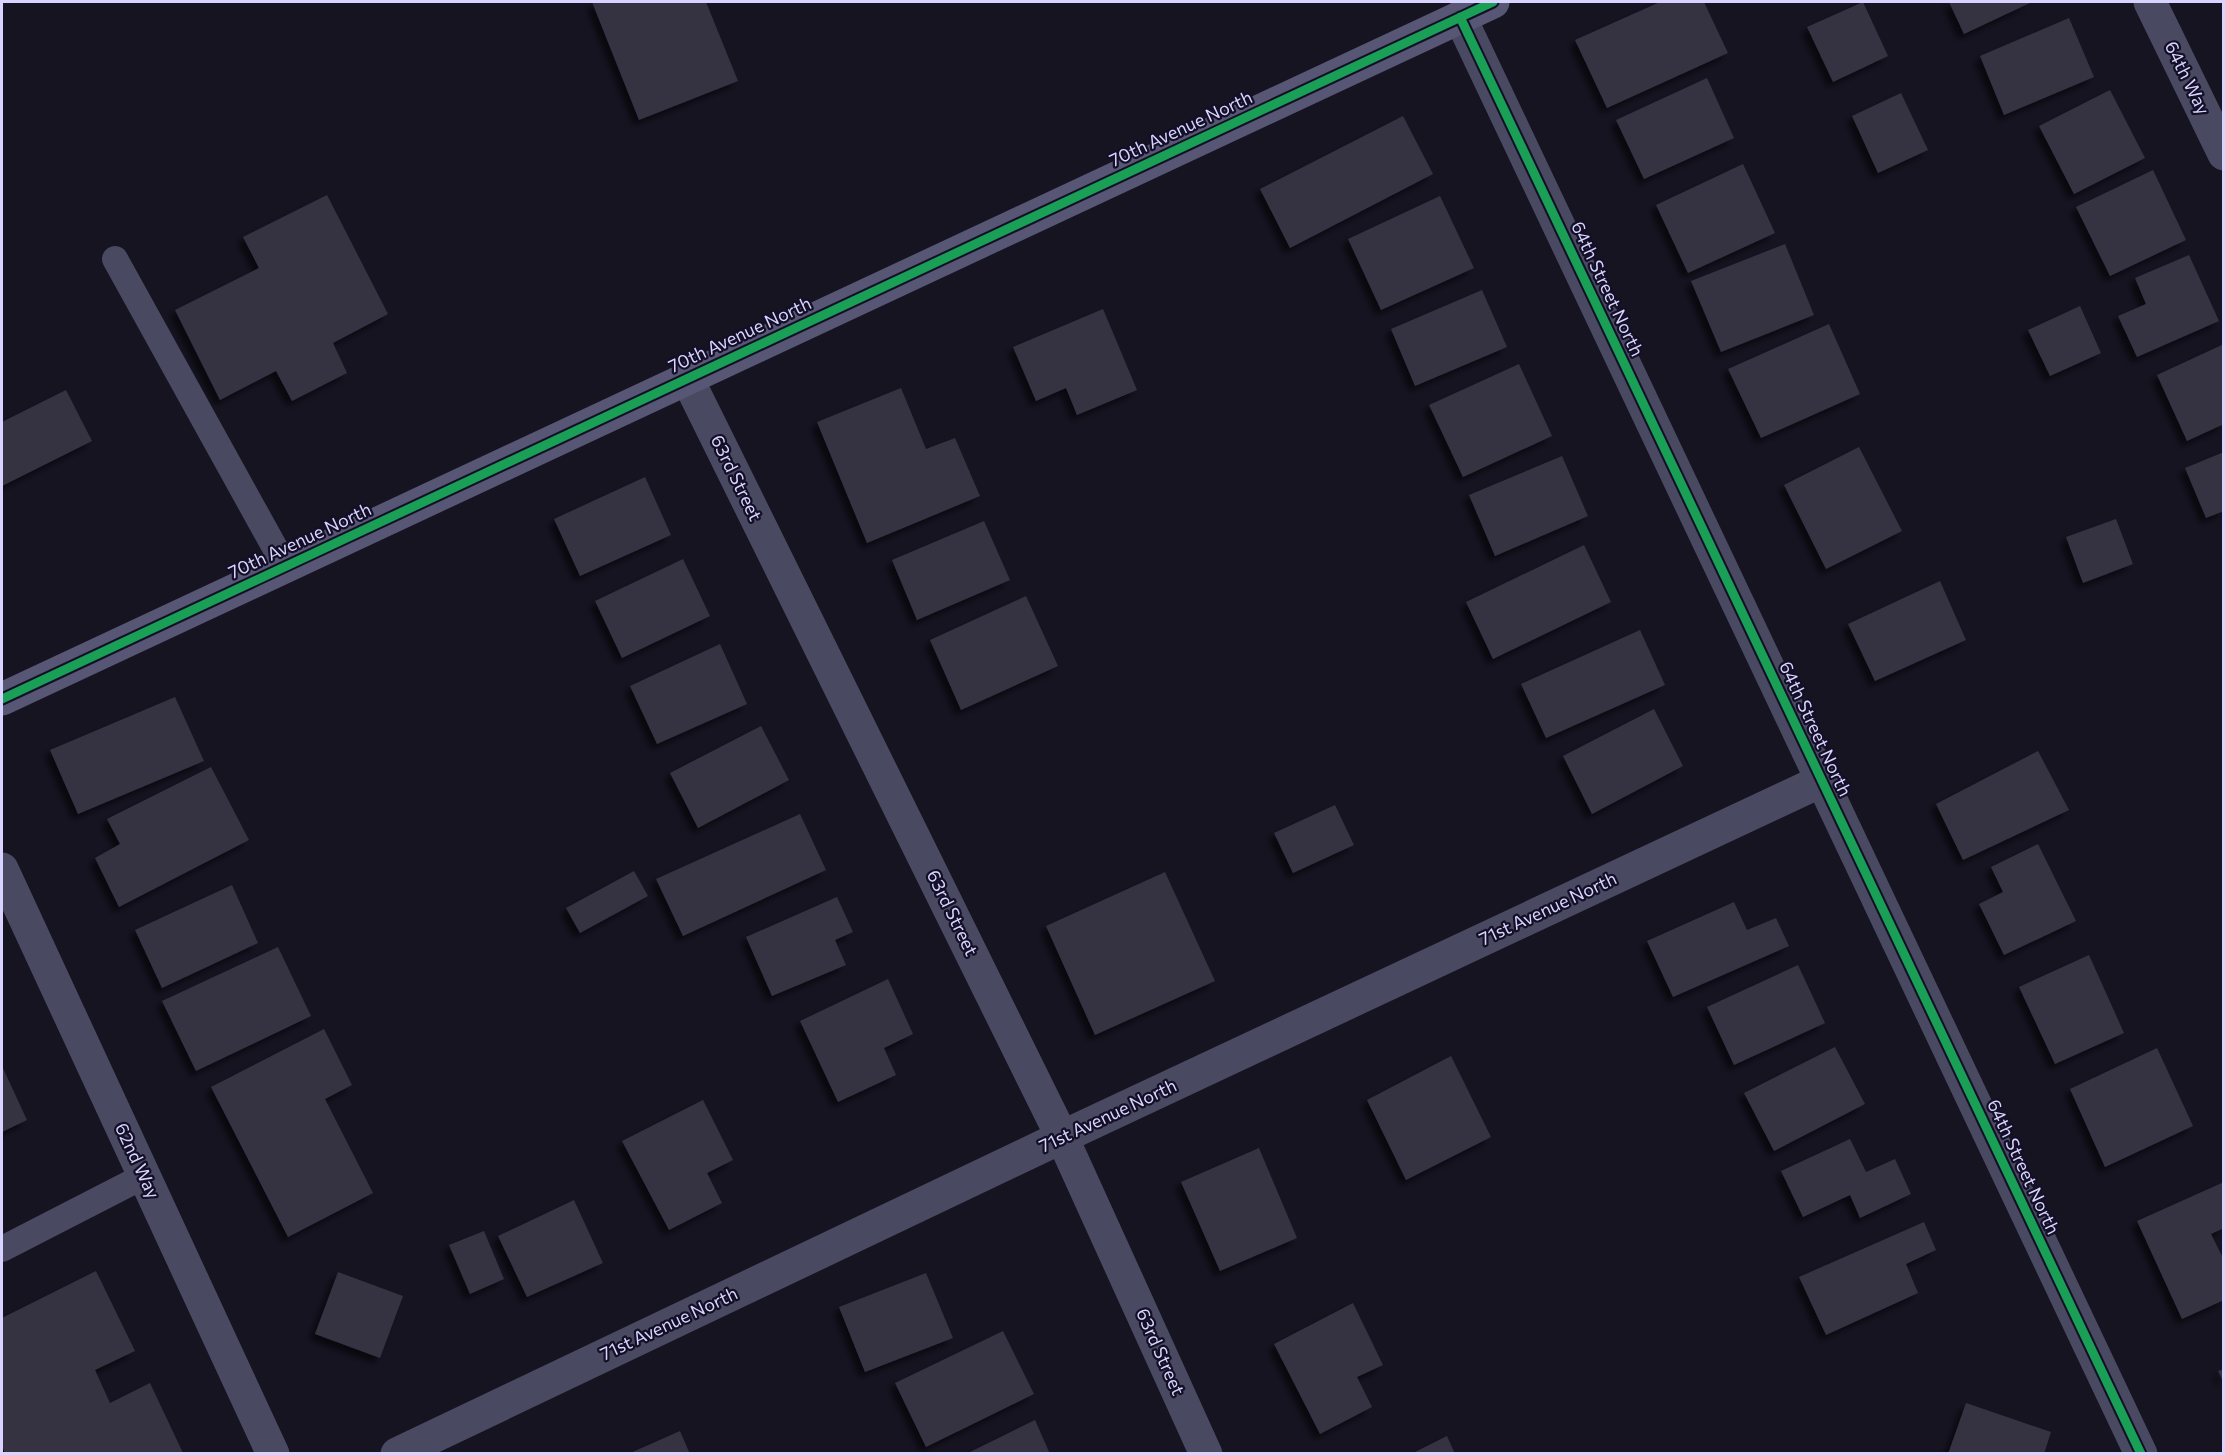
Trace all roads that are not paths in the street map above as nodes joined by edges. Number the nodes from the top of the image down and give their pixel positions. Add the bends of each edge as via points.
1 (1493, 2) edge
2 (2150, 2) edge
3 (1460, 17) junction
4 (2223, 154) edge
5 (114, 259) dead end
6 (687, 378) junction
7 (285, 566) junction
8 (2, 699) edge
9 (1821, 781) junction
10 (2, 869) edge
11 (1062, 1137) junction
12 (144, 1176) junction
13 (2, 1249) edge
14 (273, 1454) edge
15 (397, 1454) edge
16 (1206, 1454) edge
17 (2141, 1454) edge

1 - 3 street, 70th Avenue North
2 - 4 street, 64th Way
3 - 6 street, 70th Avenue North
3 - 9 street, 64th Street North
5 - 7 lane
6 - 7 street, 70th Avenue North
6 - 11 street, 63rd Street
7 - 8 street, 70th Avenue North
9 - 11 street, 71st Avenue North
9 - 17 street, 64th Street North
10 - 12 street, 62nd Way
11 - 15 street, 71st Avenue North
11 - 16 street, 63rd Street
12 - 13 lane
12 - 14 street, 62nd Way

